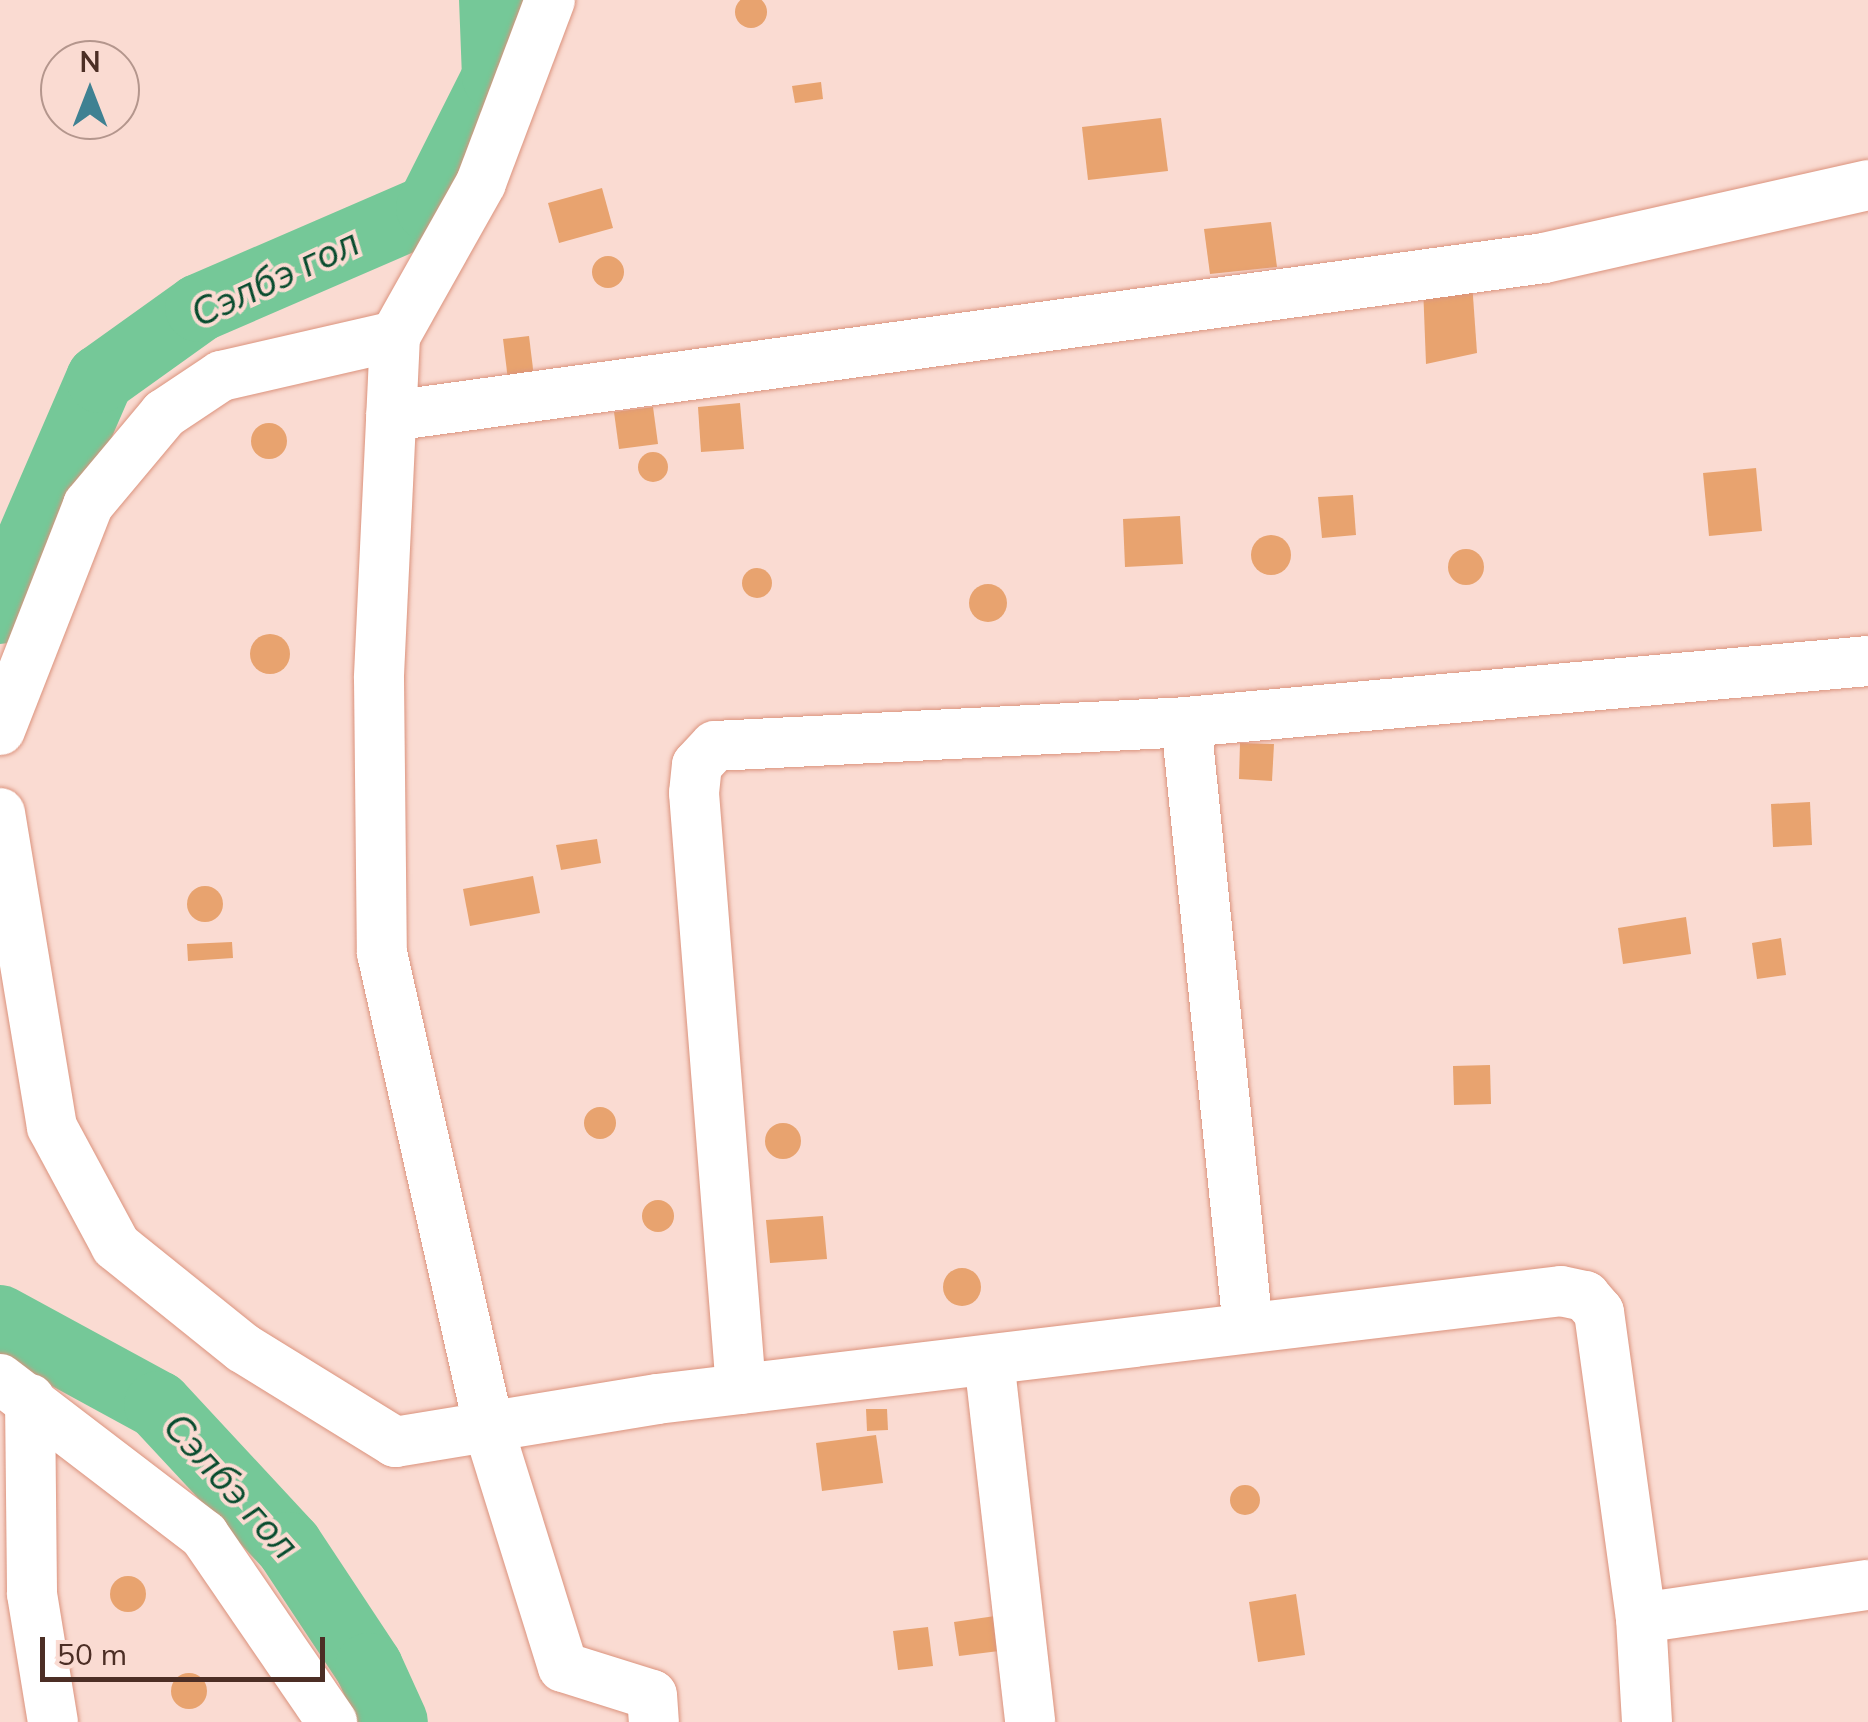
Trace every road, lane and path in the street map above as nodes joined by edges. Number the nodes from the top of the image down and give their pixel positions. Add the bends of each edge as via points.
1 (550, 0) edge
2 (1868, 185) edge
3 (395, 336) junction
4 (391, 416) junction
5 (1868, 660) edge
6 (1186, 722) junction
7 (0, 730) edge
8 (0, 814) edge
9 (1248, 1328) junction
10 (988, 1360) junction
11 (15, 1389) edge
12 (741, 1389) junction
13 (490, 1433) junction
14 (1868, 1585) edge
15 (1642, 1618) junction
16 (53, 1722) edge
17 (332, 1722) edge
18 (654, 1722) edge
19 (1030, 1722) edge
20 (1647, 1722) edge

1 - 3 street via 481,183
2 - 4 street via 1544,258
3 - 4 street
3 - 7 street via 221,376 164,414 88,505
4 - 13 street via 379,679 382,953
5 - 6 street
6 - 9 street
6 - 12 street via 716,746 697,765
8 - 13 street via 52,1127 116,1246 243,1348 395,1442
9 - 10 street
9 - 15 street via 1562,1291 1585,1296 1599,1312
10 - 12 street
10 - 19 street
11 - 16 street via 32,1594
11 - 17 street via 204,1535
12 - 13 street
13 - 18 street via 563,1667 652,1695
14 - 15 street
15 - 20 street

